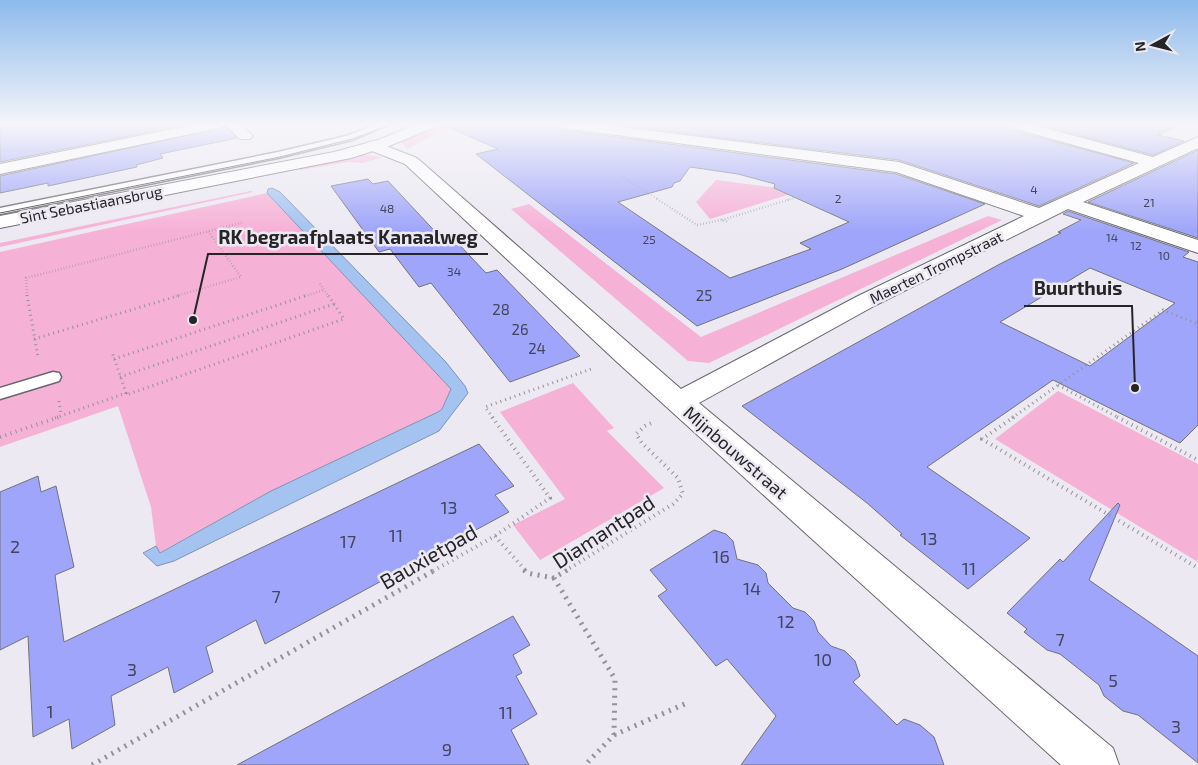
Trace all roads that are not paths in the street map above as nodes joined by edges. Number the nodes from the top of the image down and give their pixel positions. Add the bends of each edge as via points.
1 (45, 160) edge
2 (255, 160) edge
3 (324, 160) edge
4 (408, 160) edge
5 (842, 160) edge
6 (1146, 160) edge
7 (1160, 160) edge
8 (1155, 162) junction
9 (0, 169) edge
10 (1069, 203) junction
11 (0, 211) edge
12 (1040, 215) junction
13 (0, 222) edge
14 (1198, 247) edge
15 (53, 376) road end
16 (0, 394) edge
17 (679, 402) junction
18 (1096, 765) edge

1 - 9 street
2 - 11 lane, Sint Sebastiaansbrug
3 - 13 street, Sint Sebastiaansbrug
4 - 17 street, Mijnbouwstraat
5 - 12 street via 899,167
6 - 8 street
7 - 8 street, Maerten Trompstraat
8 - 10 street, Maerten Trompstraat
10 - 12 street, Maerten Trompstraat
10 - 14 street
12 - 17 street, Maerten Trompstraat via 866,301
15 - 16 lane
17 - 18 street, Mijnbouwstraat

